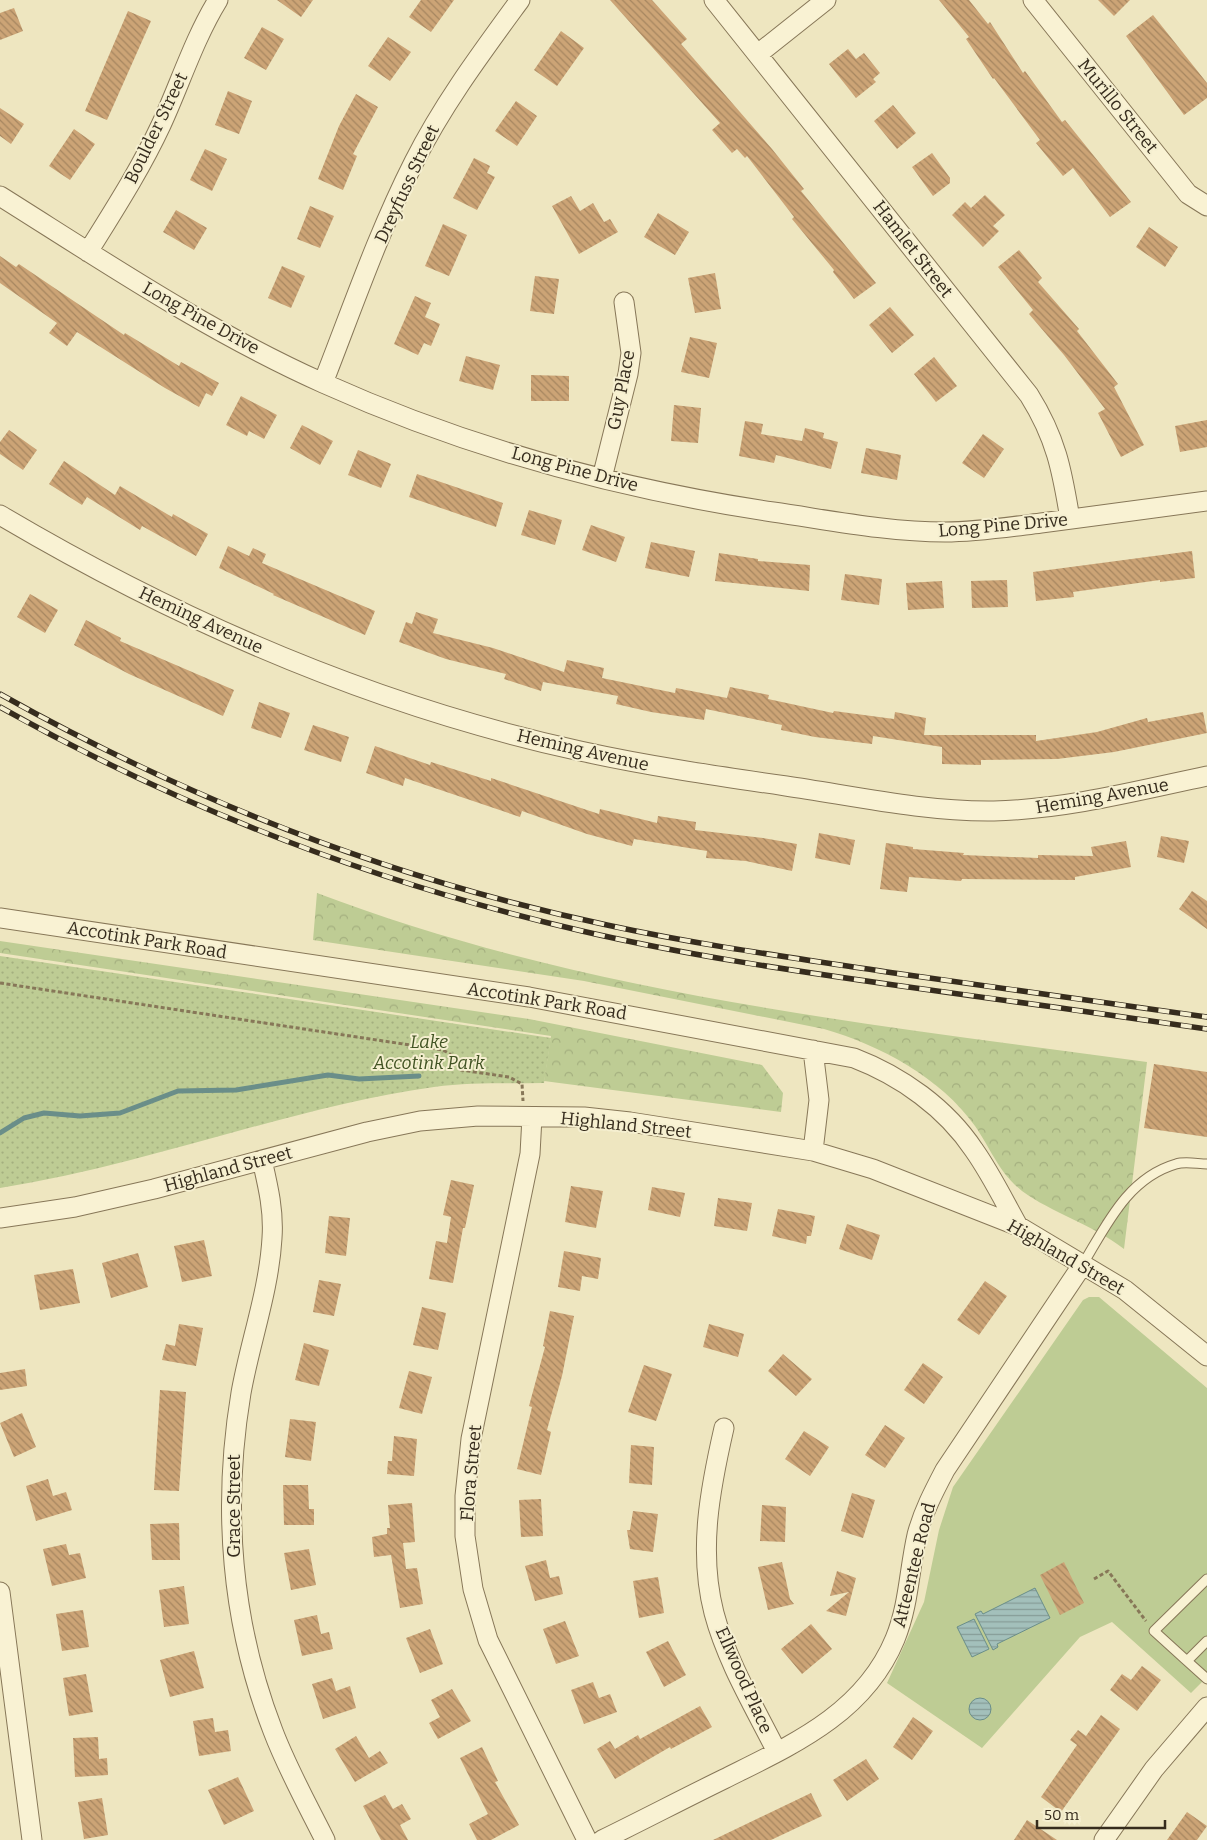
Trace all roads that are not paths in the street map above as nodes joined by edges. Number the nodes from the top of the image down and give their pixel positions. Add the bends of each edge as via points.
1 (218, 0) edge
2 (520, 0) edge
3 (714, 0) edge
4 (826, 0) edge
5 (1033, 0) edge
6 (758, 54) junction
7 (0, 196) edge
8 (1207, 206) edge
9 (88, 252) junction
10 (624, 302) dead end
11 (322, 383) junction
12 (602, 478) junction
13 (1207, 501) edge
14 (0, 515) edge
15 (1070, 519) junction
16 (1207, 776) edge
17 (0, 918) edge
18 (813, 1050) junction
19 (527, 1117) junction
20 (813, 1151) junction
21 (262, 1160) junction
22 (1207, 1164) edge
23 (0, 1218) edge
24 (1018, 1226) junction
25 (1084, 1264) junction
26 (1207, 1356) edge
27 (724, 1428) dead end
28 (1207, 1579) edge
29 (0, 1592) edge
30 (1207, 1641) edge
31 (1187, 1661) junction
32 (1207, 1679) edge
33 (1207, 1707) edge
34 (778, 1752) junction
35 (32, 1840) edge
36 (324, 1840) edge
37 (587, 1840) edge
38 (602, 1840) edge
39 (1104, 1840) edge

1 - 9 street, Boulder Street via 205,21 135,177
2 - 11 street, Dreyfuss Street via 462,80 414,161
3 - 6 street, Hamlet Street
4 - 6 street
5 - 8 street, Murillo Street via 1188,194
6 - 15 street, Hamlet Street via 1029,395 1053,439
7 - 9 street, Long Pine Drive
9 - 11 street, Long Pine Drive via 208,324
10 - 12 street, Guy Place via 631,353
11 - 12 street, Long Pine Drive via 456,435
12 - 15 street, Long Pine Drive via 717,504 909,530 974,531
13 - 15 street, Long Pine Drive
14 - 16 street, Heming Avenue via 64,553 175,611 302,666 450,717 577,750 659,767 967,810 1038,808 1083,802
17 - 18 street, Accotink Park Road via 529,997
18 - 20 street via 819,1100
18 - 24 street, Accotink Park Road via 873,1065 925,1097 974,1150
19 - 20 street, Highland Street via 584,1117 630,1122
19 - 21 street, Highland Street via 420,1121
19 - 37 street, Flora Street via 530,1154 471,1438 465,1536 473,1589 488,1640
20 - 24 street, Highland Street via 873,1169
21 - 23 street, Highland Street via 145,1191
21 - 36 street, Grace Street via 271,1202 272,1238 233,1449 232,1556 236,1593 262,1700 289,1768
22 - 25 lane via 1178,1163 1149,1175 1122,1200
24 - 25 street, Highland Street
25 - 26 street, Highland Street via 1147,1306
25 - 34 street, Atteentee Road via 932,1493 917,1536 903,1617 882,1665 851,1703 804,1739
27 - 34 street, Ellwood Place via 708,1510 708,1584 724,1642
28 - 31 lane via 1154,1631
29 - 35 street
30 - 31 lane
31 - 32 lane
33 - 39 street via 1154,1769
34 - 38 street, Atteentee Road

